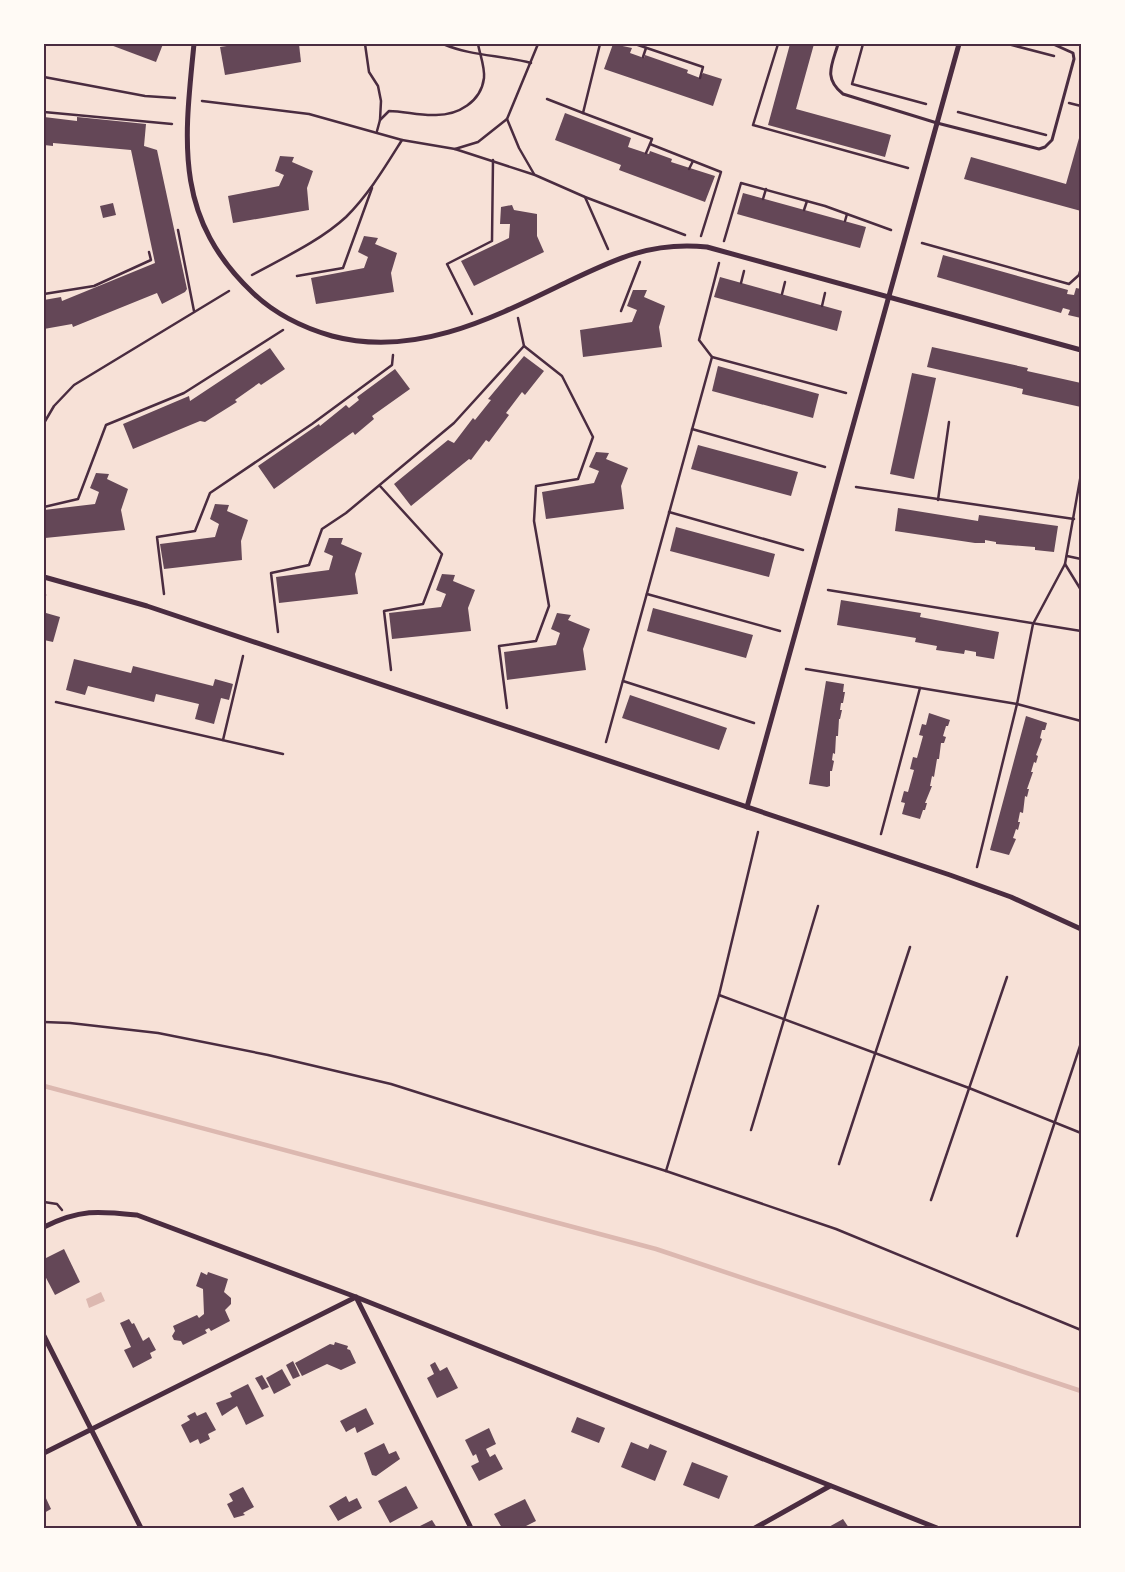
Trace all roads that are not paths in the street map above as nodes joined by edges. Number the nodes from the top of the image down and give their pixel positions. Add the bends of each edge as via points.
1 (194, 44) edge
2 (838, 44) edge
3 (959, 44) edge
4 (1053, 44) edge
5 (937, 123) junction
6 (888, 297) junction
7 (1081, 350) edge
8 (44, 577) edge
9 (747, 806) junction
10 (1081, 929) edge
11 (44, 1227) edge
12 (356, 1298) junction
13 (44, 1336) edge
14 (92, 1429) junction
15 (44, 1453) edge
16 (830, 1486) junction
17 (142, 1528) edge
18 (471, 1528) edge
19 (756, 1528) edge
20 (937, 1528) edge

1 - 6 street via 186,153 194,200 206,232 221,257 256,296 277,312 312,330 344,339 372,342 441,335 488,320 628,254 677,245 707,247
2 - 5 lane via 830,75 832,86 843,94
3 - 5 street
4 - 5 lane via 1074,53 1074,60 1052,140 1045,147 1039,149
5 - 6 street
6 - 7 street
6 - 9 street
8 - 9 street via 147,606
9 - 10 street via 1002,894
11 - 12 street via 68,1216 102,1212 137,1215
12 - 14 street
12 - 16 street
12 - 18 street
13 - 14 street
14 - 15 street
14 - 17 street
16 - 19 street
16 - 20 street

